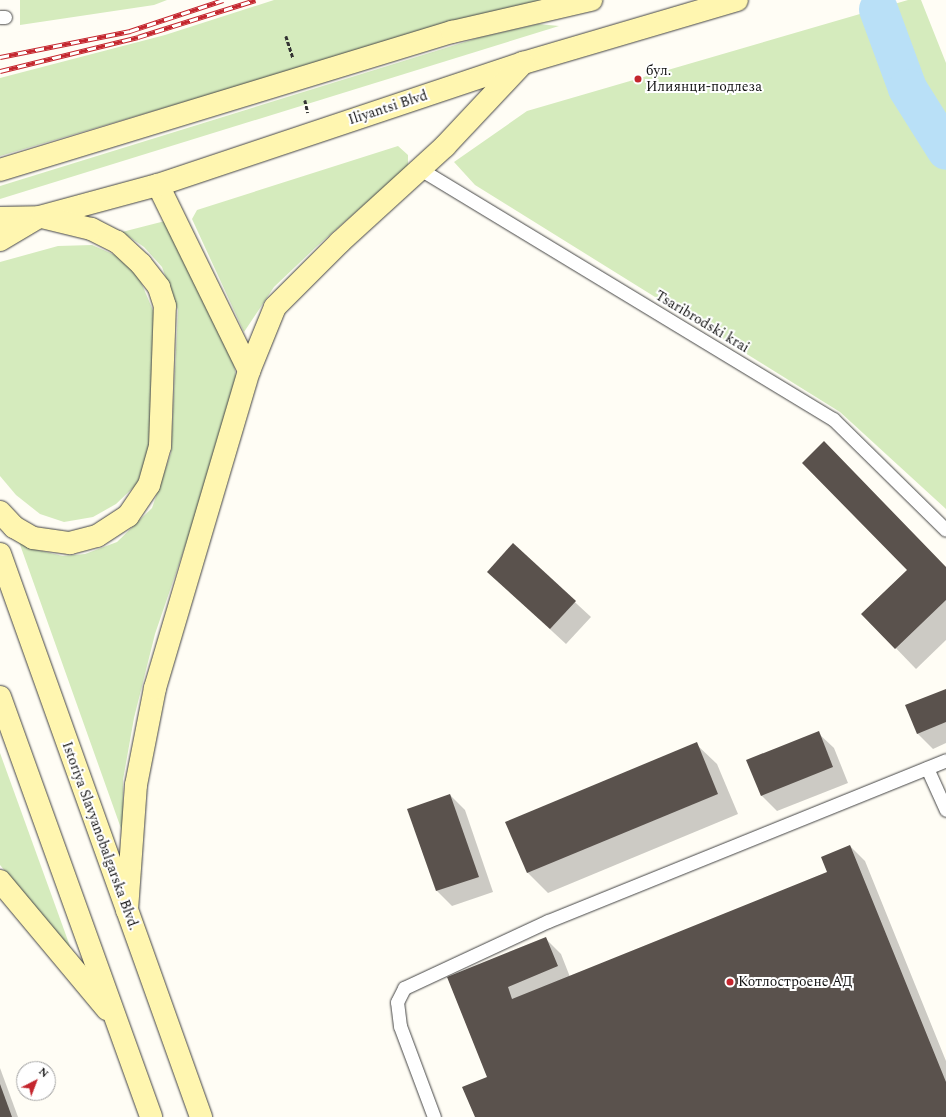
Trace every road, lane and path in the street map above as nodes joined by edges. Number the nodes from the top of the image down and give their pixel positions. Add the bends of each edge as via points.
1 (591, 0) edge
2 (737, 0) edge
3 (286, 36) dead end
4 (294, 62) dead end
5 (523, 63) junction
6 (420, 169) junction
7 (0, 170) edge
8 (158, 185) junction
9 (39, 216) junction
10 (0, 218) edge
11 (0, 240) edge
12 (249, 372) junction
13 (0, 512) edge
14 (946, 530) edge
15 (0, 554) edge
16 (0, 697) edge
17 (946, 760) edge
18 (926, 768) junction
19 (946, 810) edge
20 (0, 882) edge
21 (127, 910) junction
22 (117, 1021) junction
23 (151, 1117) edge
24 (201, 1117) edge
25 (434, 1117) edge

1 - 7 main road via 452,32
2 - 5 main road, Iliyantsi Blvd
3 - 4 path
5 - 6 main road
5 - 8 main road, Iliyantsi Blvd
6 - 12 main road via 340,242 275,307
6 - 14 lane, Tsaribrodski krai via 833,419
8 - 9 main road, Iliyantsi Blvd
8 - 12 main road
9 - 10 main road, Iliyantsi Blvd
9 - 11 main road, Iliyantsi Blvd
9 - 13 main road via 91,229 117,242 141,264 159,287 165,306 160,446 149,485 128,516 97,536 70,543 33,538 14,527
12 - 21 main road via 155,688 136,785
15 - 21 main road, Istoriya Slavyanobalgarska Blvd.
16 - 22 main road
17 - 18 lane
18 - 19 lane
18 - 25 lane via 548,922 404,988 397,1002 400,1026
20 - 22 main road
21 - 24 main road, Istoriya Slavyanobalgarska Blvd.
22 - 23 main road

